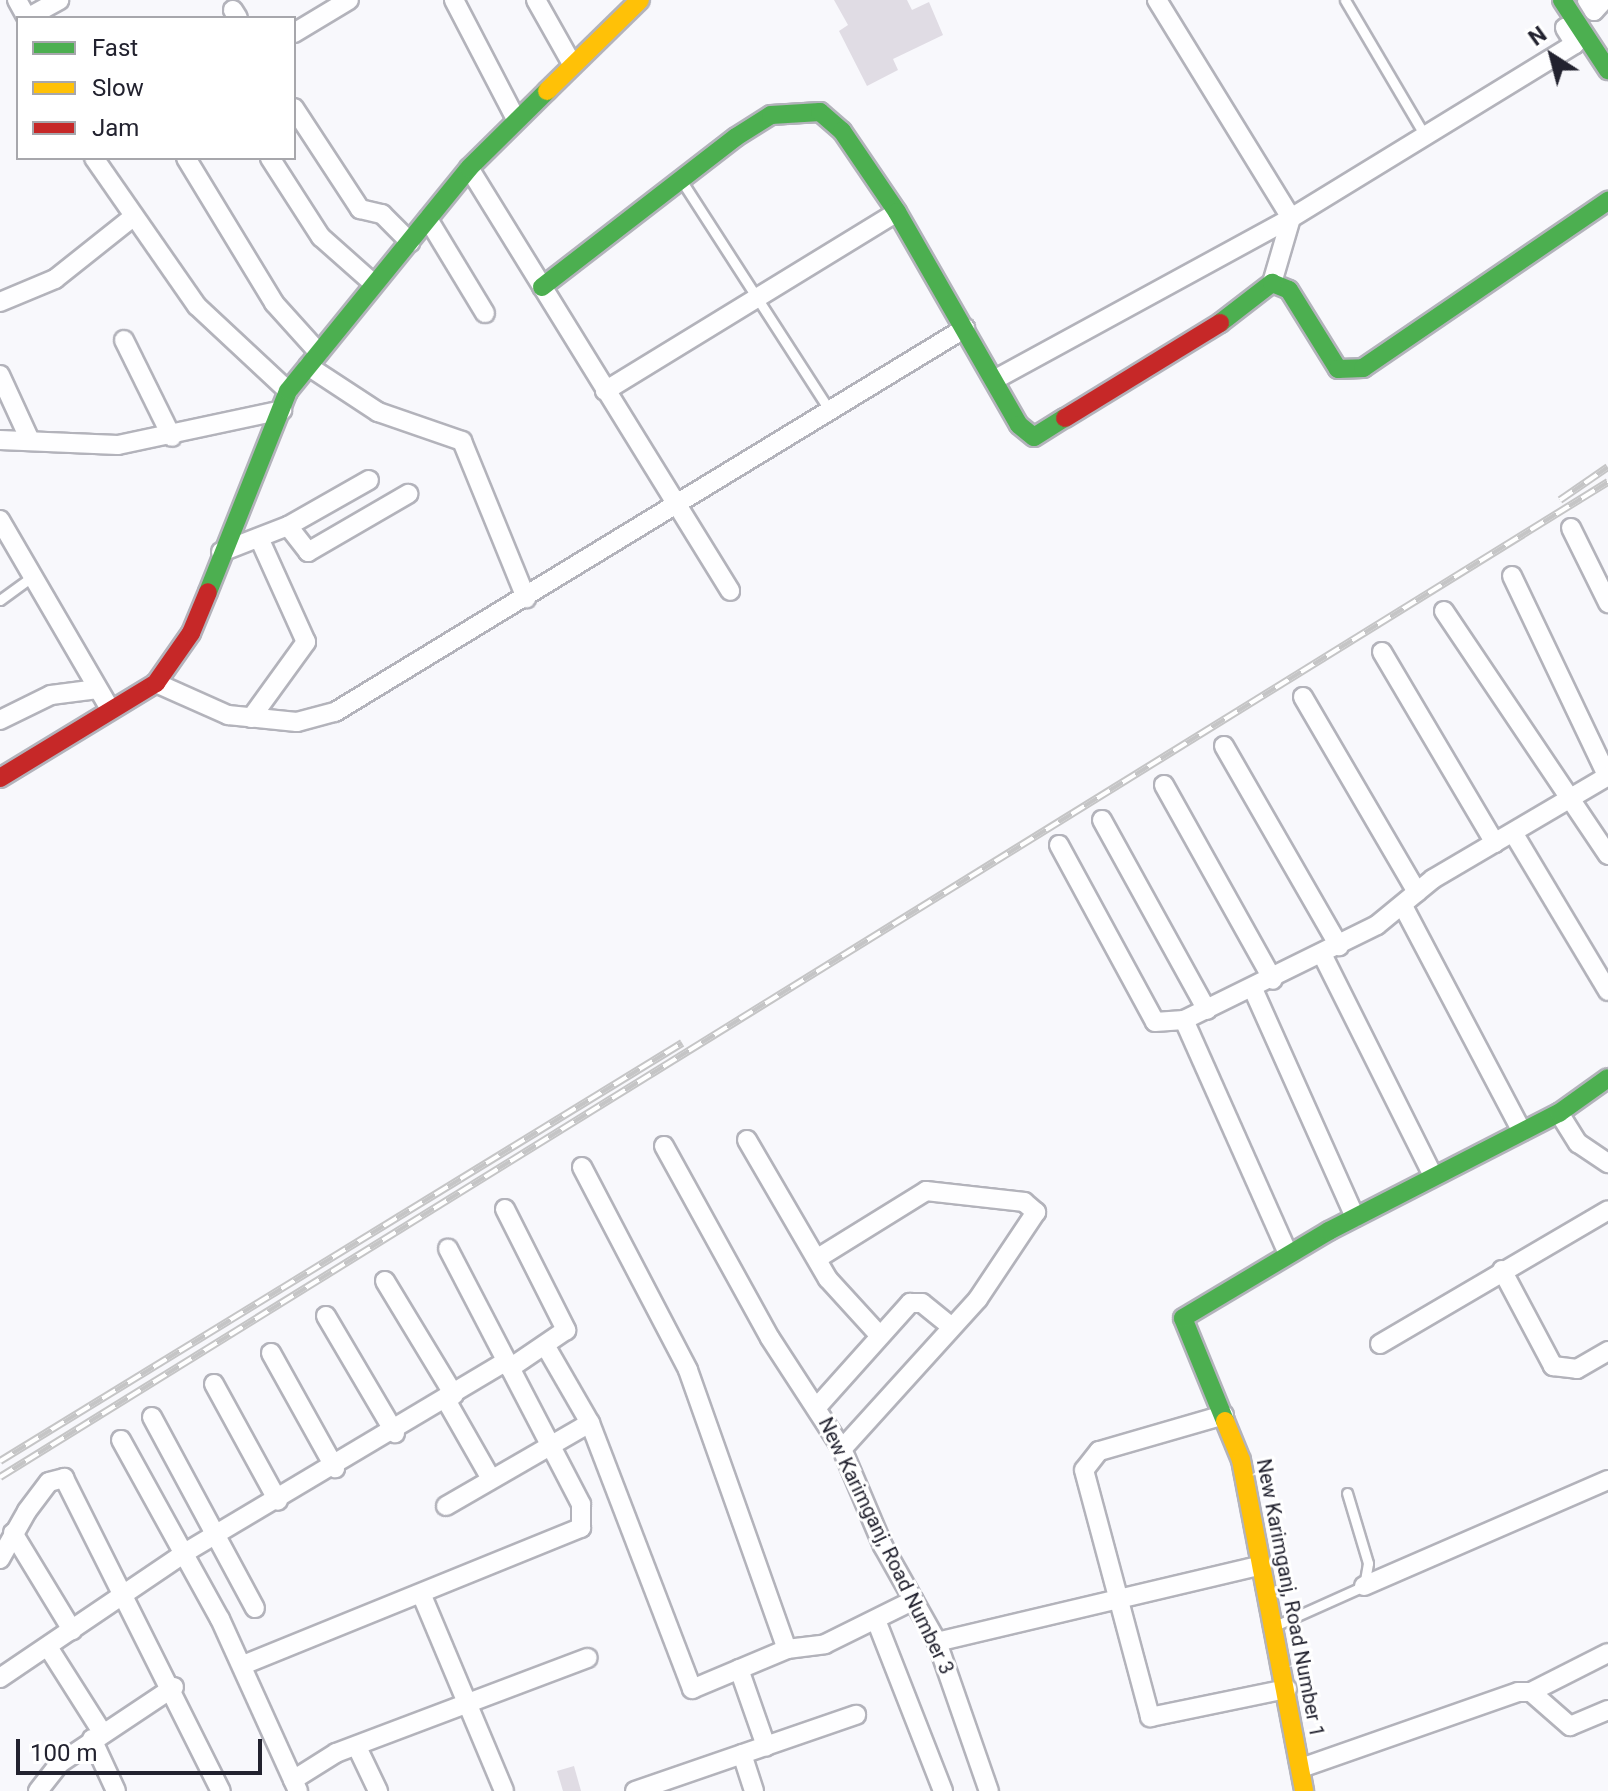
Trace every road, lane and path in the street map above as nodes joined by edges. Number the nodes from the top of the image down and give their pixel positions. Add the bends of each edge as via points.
1 (59, 0) edge
2 (349, 0) edge
3 (454, 0) edge
4 (536, 0) edge
5 (640, 0) edge
6 (1157, 0) edge
7 (1345, 0) edge
8 (1547, 0) edge
9 (1562, 0) edge
10 (1587, 0) edge
11 (1604, 0) edge
12 (31, 16) edge
13 (296, 32) edge
14 (572, 64) junction
15 (1608, 70) edge
16 (296, 111) edge
17 (516, 119) junction
18 (1425, 136) junction
19 (95, 160) edge
20 (187, 160) edge
21 (271, 160) edge
22 (469, 168) junction
23 (681, 180) junction
24 (1608, 201) edge
25 (897, 212) junction
26 (133, 217) junction
27 (1291, 218) junction
28 (428, 219) junction
29 (410, 242) junction
30 (1272, 283) junction
31 (374, 284) junction
32 (542, 287) junction
33 (756, 298) junction
34 (0, 302) edge
35 (485, 313) dead end
36 (965, 328) junction
37 (124, 340) dead end
38 (314, 360) junction
39 (0, 375) edge
40 (994, 380) junction
41 (288, 391) junction
42 (605, 391) junction
43 (828, 408) junction
44 (282, 410) junction
45 (172, 437) junction
46 (29, 438) junction
47 (0, 440) edge
48 (369, 480) dead end
49 (408, 494) dead end
50 (677, 505) junction
51 (0, 520) edge
52 (288, 526) junction
53 (1571, 528) dead end
54 (259, 538) junction
55 (221, 552) junction
56 (33, 576) junction
57 (1512, 576) dead end
58 (730, 591) dead end
59 (526, 598) junction
60 (0, 600) edge
61 (1608, 603) edge
62 (1444, 611) dead end
63 (1382, 652) dead end
64 (156, 683) junction
65 (98, 689) junction
66 (1303, 697) dead end
67 (110, 709) junction
68 (251, 718) junction
69 (0, 720) edge
70 (1224, 746) dead end
71 (1608, 776) edge
72 (0, 778) edge
73 (1164, 785) dead end
74 (1572, 799) junction
75 (1102, 820) dead end
76 (1514, 834) junction
77 (1495, 843) junction
78 (1059, 845) dead end
79 (1608, 855) edge
80 (1417, 892) junction
81 (1403, 906) junction
82 (1331, 951) junction
83 (1273, 980) junction
84 (1253, 989) junction
85 (1608, 991) edge
86 (1207, 1010) junction
87 (1184, 1020) junction
88 (1608, 1078) edge
89 (1559, 1113) junction
90 (1522, 1132) junction
91 (747, 1140) dead end
92 (664, 1146) dead end
93 (1608, 1163) edge
94 (582, 1167) dead end
95 (1433, 1176) junction
96 (505, 1209) dead end
97 (1608, 1210) edge
98 (1355, 1217) junction
99 (448, 1248) dead end
100 (1288, 1254) junction
101 (818, 1258) junction
102 (1502, 1270) junction
103 (385, 1281) dead end
104 (326, 1316) dead end
105 (949, 1325) junction
106 (880, 1336) junction
107 (1380, 1344) dead end
108 (545, 1345) junction
109 (1608, 1351) edge
110 (271, 1353) dead end
111 (508, 1364) junction
112 (214, 1384) dead end
113 (450, 1397) junction
114 (817, 1407) junction
115 (1224, 1415) junction
116 (152, 1417) dead end
117 (590, 1423) junction
118 (395, 1433) junction
119 (121, 1440) dead end
120 (550, 1445) junction
121 (842, 1449) junction
122 (335, 1468) junction
123 (491, 1479) junction
124 (1608, 1480) edge
125 (1347, 1493) dead end
126 (278, 1501) junction
127 (446, 1506) dead end
128 (13, 1533) junction
129 (217, 1536) junction
130 (186, 1552) junction
131 (0, 1559) edge
132 (1262, 1565) junction
133 (1364, 1586) junction
134 (124, 1593) junction
135 (1117, 1594) junction
136 (423, 1598) junction
137 (914, 1600) junction
138 (255, 1608) dead end
139 (876, 1620) junction
140 (1277, 1625) junction
141 (72, 1630) junction
142 (937, 1642) junction
143 (48, 1647) junction
144 (787, 1649) junction
145 (1608, 1653) edge
146 (588, 1658) dead end
147 (243, 1665) junction
148 (739, 1669) junction
149 (0, 1678) edge
150 (174, 1687) junction
151 (1287, 1689) junction
152 (1531, 1692) junction
153 (470, 1704) junction
154 (1608, 1710) edge
155 (856, 1715) dead end
156 (97, 1735) junction
157 (766, 1746) junction
158 (357, 1747) junction
159 (742, 1754) junction
160 (1301, 1768) junction
161 (296, 1786) edge
162 (38, 1791) edge
163 (116, 1791) edge
164 (221, 1791) edge
165 (378, 1791) edge
166 (504, 1791) edge
167 (635, 1791) edge
168 (754, 1791) edge
169 (943, 1791) edge
170 (989, 1791) edge
171 (1304, 1791) edge

1 - 12 street
2 - 13 street
3 - 17 street
4 - 14 street
5 - 14 main road
6 - 27 street
7 - 18 lane
8 - 18 street via 1575,44
9 - 15 main road
10 - 11 street via 1594,11
14 - 17 main road
16 - 29 street via 360,209 382,214
17 - 22 main road
18 - 27 street
19 - 26 street
20 - 38 street
21 - 31 street via 321,237
22 - 28 main road
22 - 32 street
23 - 25 main road via 771,115 797,108 820,112 842,131
23 - 32 main road
23 - 33 lane
24 - 30 main road via 1352,372 1329,358 1289,290
25 - 33 street
25 - 36 main road
26 - 34 street via 55,279
26 - 41 street via 197,306
27 - 30 street
27 - 40 street
28 - 29 main road
28 - 35 street
29 - 31 main road
30 - 40 main road via 1042,436 1019,425
31 - 38 main road
32 - 42 street
33 - 42 street
33 - 43 lane
36 - 40 main road
36 - 43 street
37 - 45 street
38 - 41 main road
38 - 59 street via 378,412 462,441
39 - 46 street
41 - 44 main road
42 - 50 street
43 - 50 street
44 - 45 street
44 - 55 main road
45 - 46 street via 103,445
46 - 47 street
48 - 52 street
49 - 52 street via 308,552
50 - 58 street
50 - 59 street
51 - 56 street
52 - 54 street
53 - 61 street
54 - 55 street
54 - 68 street via 306,642
55 - 64 main road via 191,633
56 - 60 lane
56 - 65 street
57 - 71 street
59 - 68 street via 335,712 297,722
62 - 74 street
63 - 77 street
64 - 67 main road
64 - 68 street via 202,707
65 - 67 street
65 - 69 street via 51,695
66 - 80 street
67 - 72 main road
70 - 82 street
71 - 74 street
73 - 83 street
74 - 76 street
74 - 79 street
75 - 86 street
76 - 77 street
76 - 85 street
77 - 80 street
78 - 87 street via 1155,1022
80 - 81 street
81 - 82 street
81 - 90 street
82 - 83 street
82 - 95 street
83 - 84 street
84 - 86 street
84 - 98 street
86 - 87 street
87 - 100 street
88 - 89 main road
89 - 90 main road
89 - 93 street via 1578,1143
90 - 95 main road
91 - 101 street
92 - 114 street, New Karimganj, Road Number 3 via 770,1338
94 - 144 street via 688,1370
95 - 98 main road
96 - 108 street via 566,1324
97 - 102 street
98 - 100 main road
99 - 111 street
100 - 115 main road, New Karimganj, Road Number 1 via 1186,1314 1185,1329
101 - 105 street via 926,1191 1031,1205 1036,1216 978,1299
101 - 106 street
102 - 107 street
102 - 109 street via 1553,1366 1577,1369
103 - 113 street
104 - 118 street
105 - 106 street via 914,1300
105 - 121 street
106 - 114 street
108 - 111 street
108 - 117 street
110 - 122 street
111 - 113 street
111 - 120 street
112 - 126 street
113 - 118 street
113 - 123 street
114 - 121 street, New Karimganj, Road Number 3
115 - 132 main road, New Karimganj, Road Number 1
115 - 135 street via 1099,1451 1085,1463
116 - 129 street
117 - 120 street
117 - 148 street via 692,1689
118 - 122 street
119 - 130 street
120 - 123 street
120 - 136 street via 581,1504 581,1528
121 - 137 street, New Karimganj, Road Number 3
122 - 126 street
123 - 127 street
124 - 133 street
125 - 133 lane via 1368,1563
126 - 129 street
128 - 131 street
128 - 134 street via 49,1482 64,1478
128 - 141 street
129 - 130 street
129 - 138 street
130 - 134 street
130 - 147 street
132 - 135 street
132 - 140 main road, New Karimganj, Road Number 1
133 - 140 lane
134 - 141 street
134 - 150 street
135 - 142 street
135 - 151 street via 1150,1717
136 - 147 street
136 - 153 street
137 - 139 street
137 - 142 street, New Karimganj, Road Number 3
139 - 144 street via 825,1644
139 - 169 street
140 - 151 main road, New Karimganj, Road Number 1
141 - 143 street
142 - 170 street, New Karimganj, Road Number 3
143 - 149 street
143 - 156 street
144 - 148 street
145 - 152 street
146 - 153 street
147 - 161 street
148 - 157 street
150 - 156 street
150 - 164 street
151 - 160 main road, New Karimganj, Road Number 1
152 - 154 street via 1570,1726
152 - 160 street
153 - 158 street
153 - 166 street
155 - 157 street
156 - 162 street via 47,1774
156 - 163 street
157 - 159 street
158 - 161 street
158 - 165 street
159 - 167 street
159 - 168 street
160 - 171 main road, New Karimganj, Road Number 1

